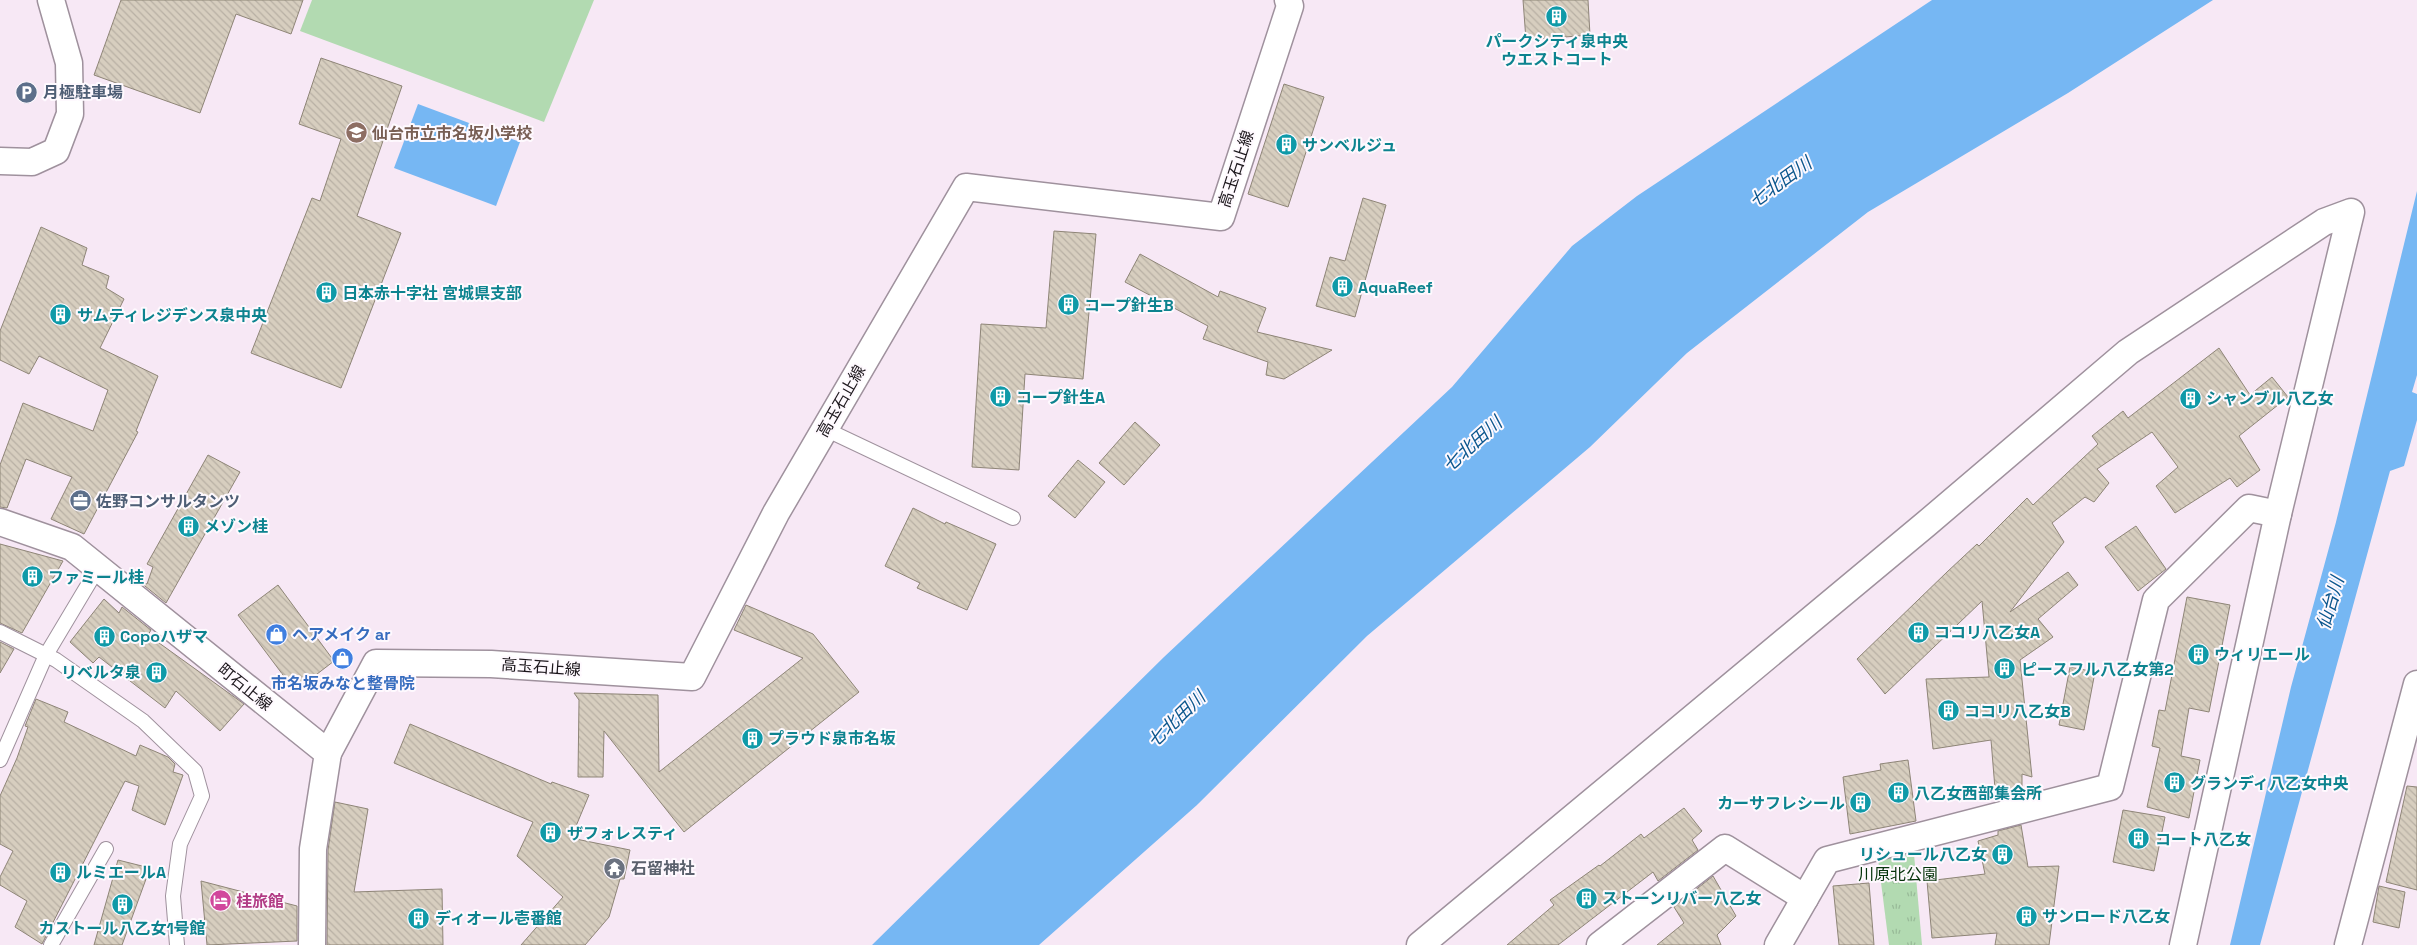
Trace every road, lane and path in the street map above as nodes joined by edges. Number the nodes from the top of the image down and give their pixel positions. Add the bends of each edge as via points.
1 (51, 0) edge
2 (1288, 0) edge
3 (0, 161) edge
4 (825, 429) junction
5 (2278, 514) junction
6 (1013, 518) dead end
7 (0, 522) edge
8 (98, 568) junction
9 (0, 632) edge
10 (46, 655) junction
11 (2417, 684) edge
12 (328, 753) junction
13 (0, 760) edge
14 (106, 849) dead end
15 (1805, 898) junction
16 (51, 945) edge
17 (177, 945) edge
18 (312, 945) edge
19 (1420, 945) edge
20 (1600, 945) edge
21 (1778, 945) edge
22 (2183, 945) edge
23 (2348, 945) edge

1 - 3 street via 70,63 70,114 56,151 32,162
2 - 4 street, 高玉石止線 via 1290,6 1220,217 966,187
4 - 6 lane
4 - 12 street, 高玉石止線 via 776,513 692,677 491,664 376,663
5 - 15 street via 2249,508 2156,600 2110,787 1827,860
5 - 19 street via 2351,212 2324,222 2128,352
5 - 22 street
7 - 8 street, 町石止線 via 72,547
8 - 10 lane
8 - 12 street, 町石止線
9 - 10 lane
10 - 13 lane
10 - 17 lane via 143,721 195,770 202,796 180,844 173,896
11 - 23 street
12 - 18 street via 313,849
14 - 16 lane
15 - 20 street via 1725,848
15 - 21 street

